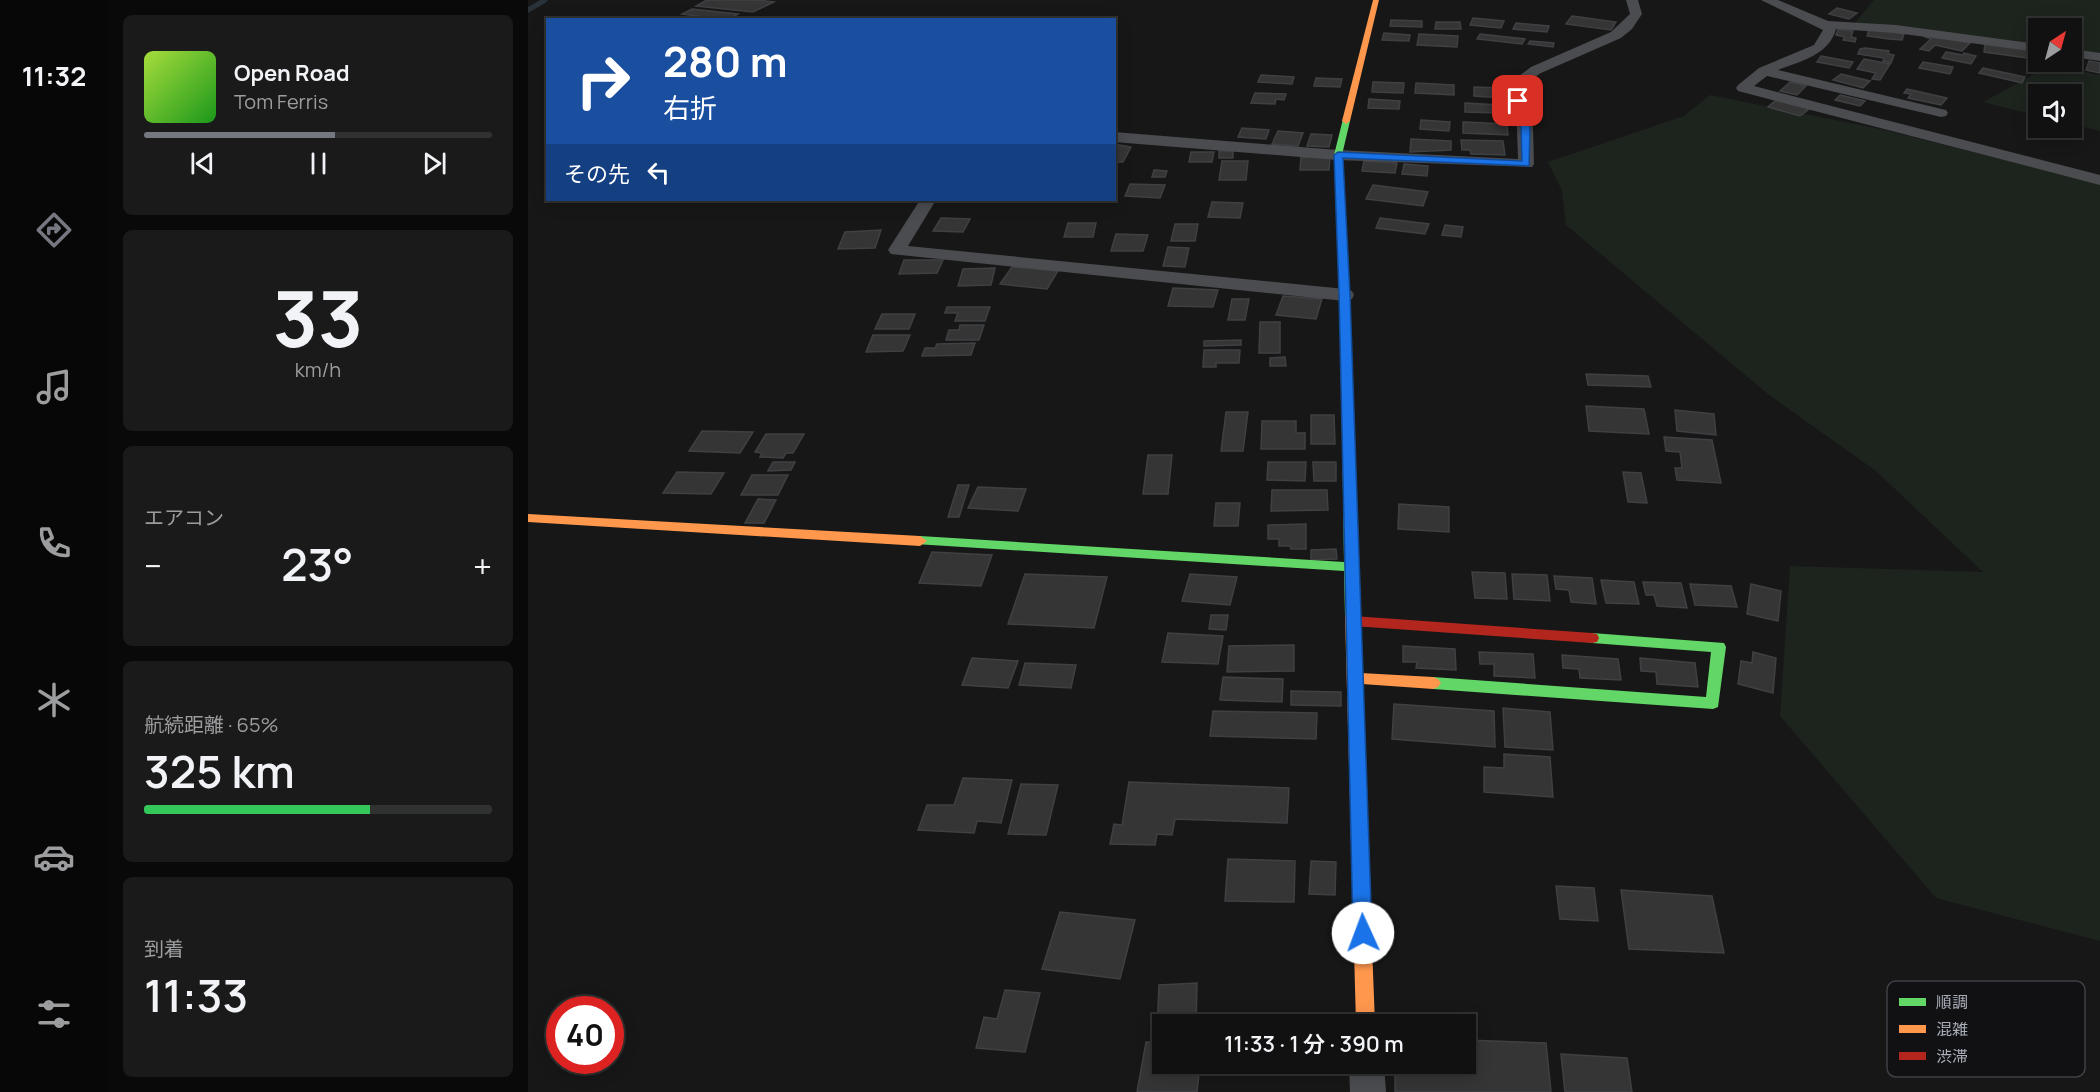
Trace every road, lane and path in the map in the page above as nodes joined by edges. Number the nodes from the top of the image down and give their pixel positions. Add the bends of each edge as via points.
1 (1376, 0) edge
2 (1632, 0) edge
3 (1767, 0) edge
4 (1826, 25) junction
5 (2028, 47) edge
6 (2082, 54) edge
7 (2100, 57) edge
8 (1764, 71) junction
9 (1941, 113) dead end
10 (1116, 137) edge
11 (1338, 155) junction
12 (2100, 180) edge
13 (927, 201) edge
14 (1345, 295) junction
15 (528, 518) edge
16 (1351, 567) junction
17 (1353, 621) junction
18 (1354, 678) junction
19 (1366, 1014) edge
20 (1367, 1074) edge
21 (1368, 1092) edge

1 - 11 street
2 - 11 street via 1636,14 1616,35 1522,79 1518,101 1525,128 1526,164
3 - 4 street
4 - 5 street via 1896,29
4 - 8 street via 1830,30 1819,48
6 - 7 street
8 - 9 street
8 - 12 street via 1743,88
10 - 11 street
11 - 14 street
13 - 14 street via 897,250
14 - 16 street
15 - 16 street
16 - 17 street
17 - 18 street
17 - 18 street via 1719,647 1713,703
18 - 19 street
20 - 21 street

